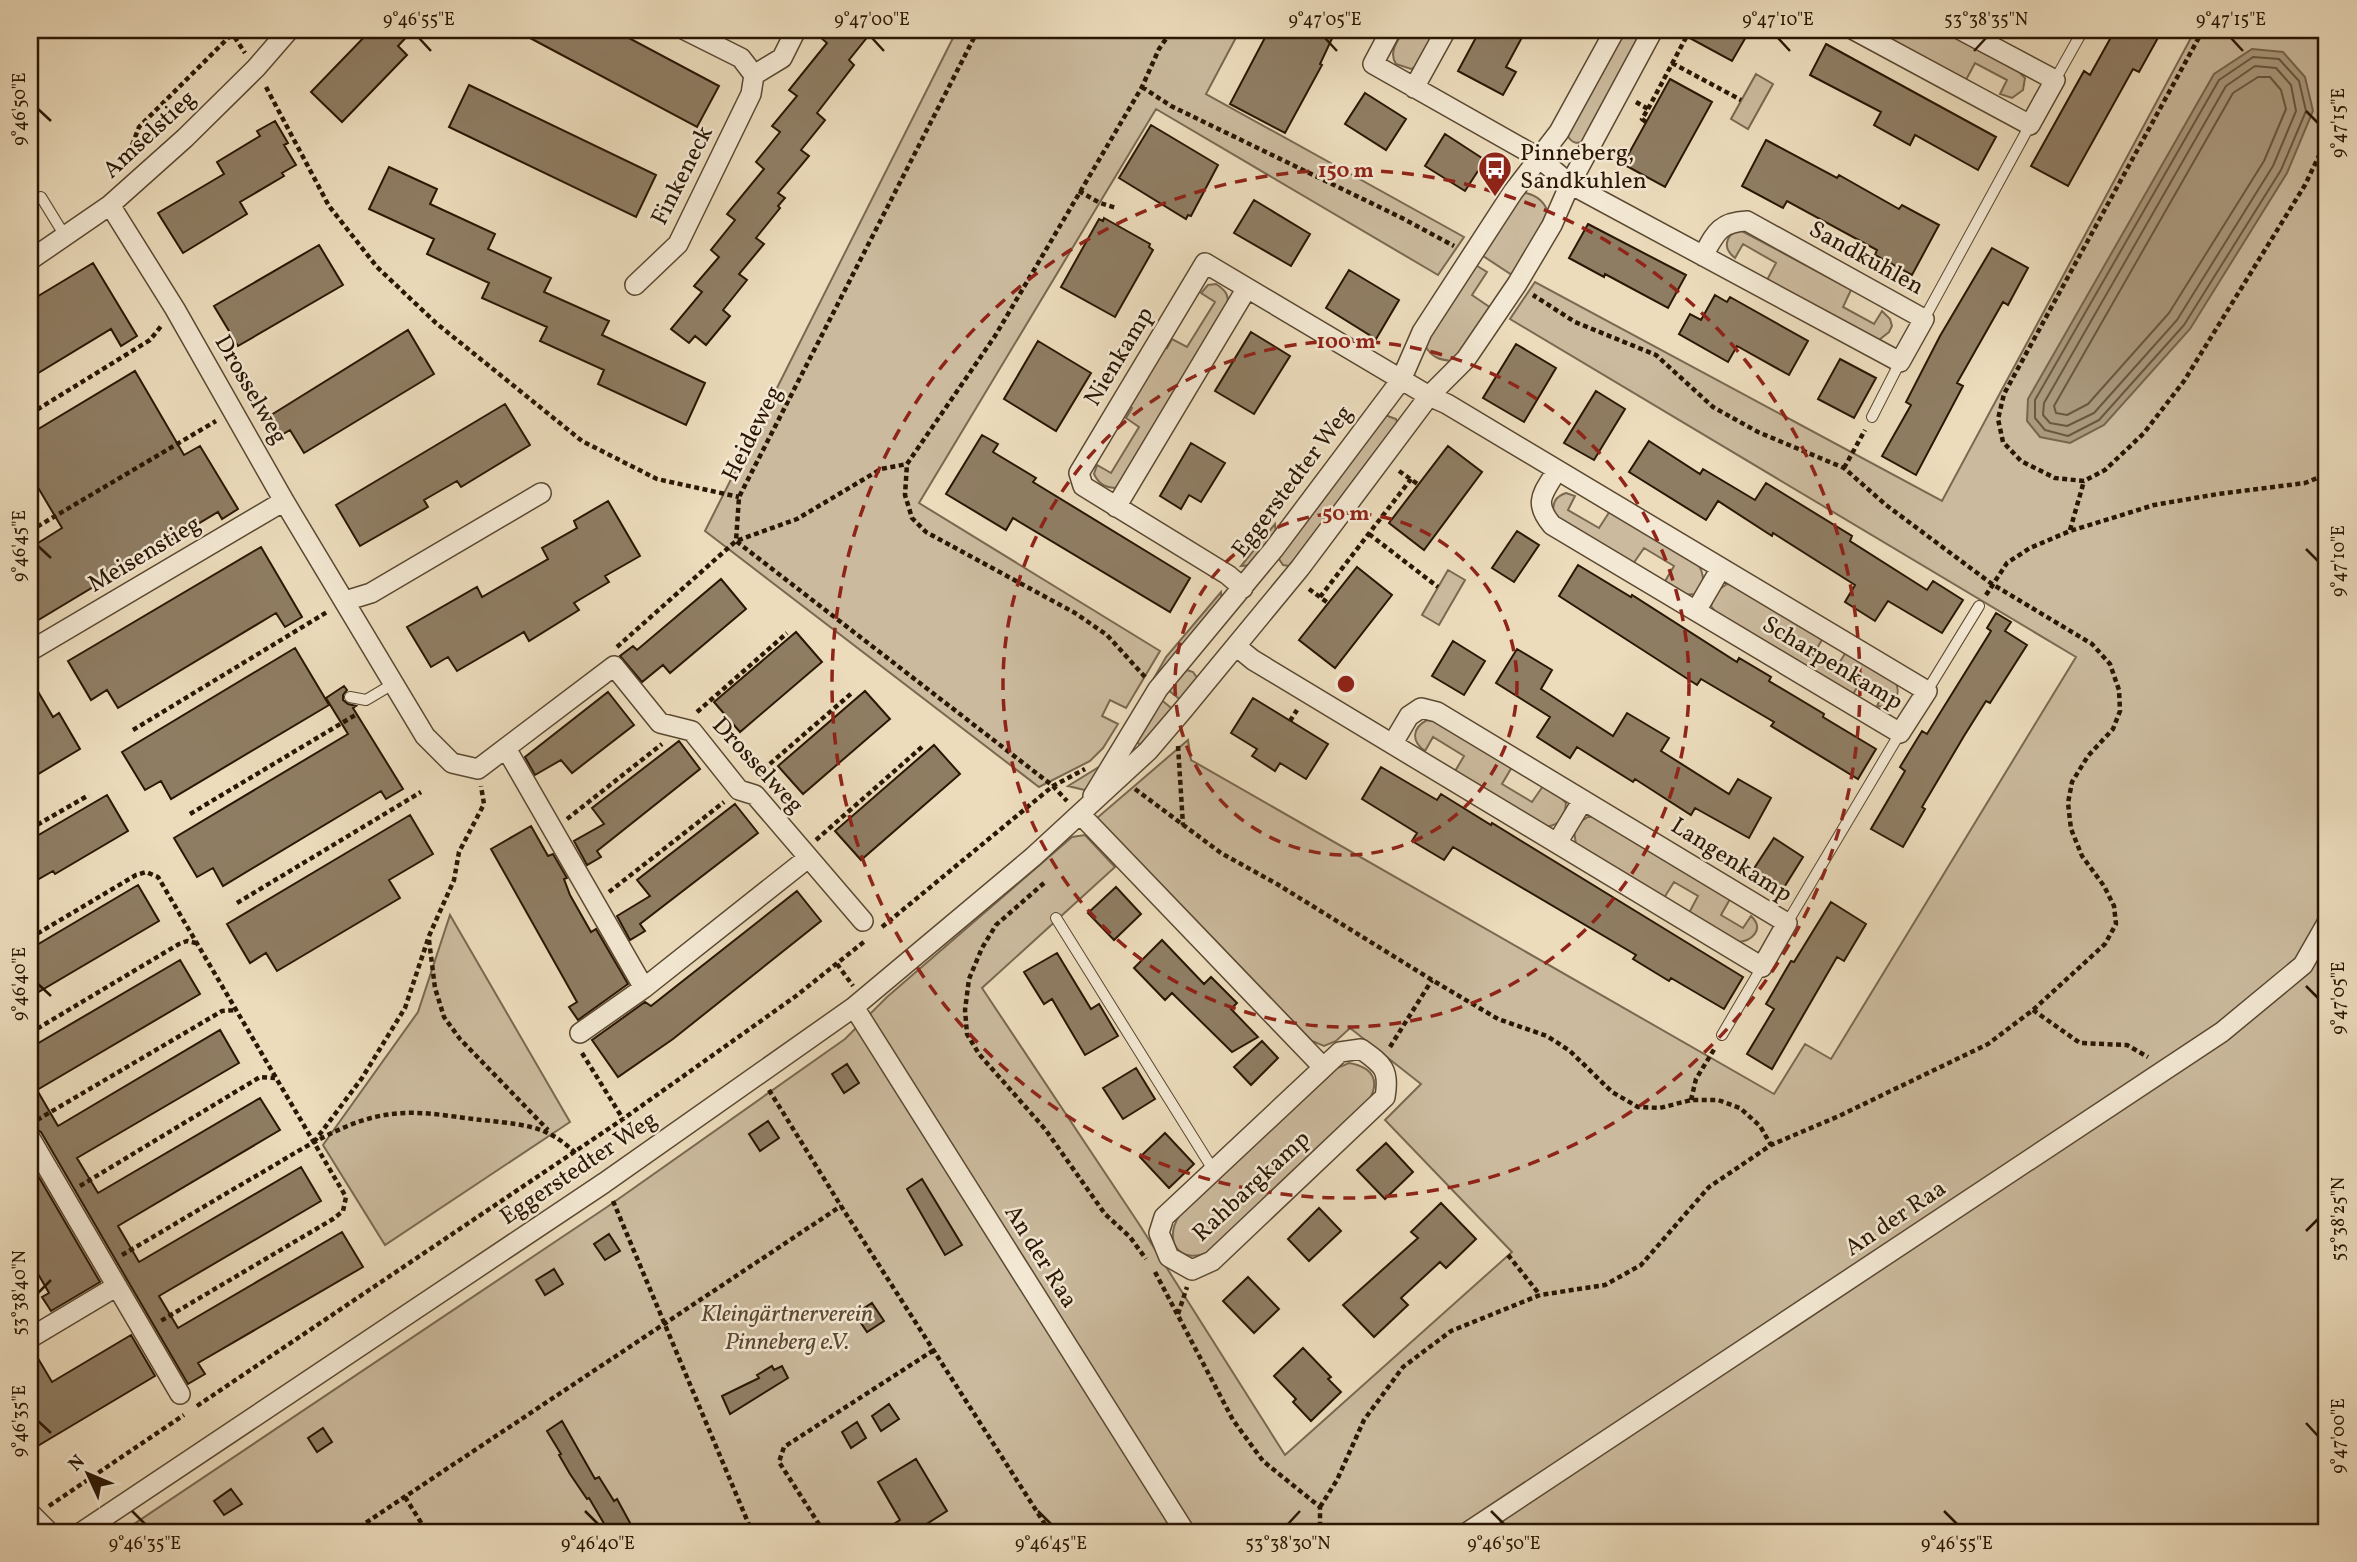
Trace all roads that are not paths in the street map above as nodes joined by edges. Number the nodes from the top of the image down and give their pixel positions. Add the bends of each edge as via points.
1 (289, 30) edge
2 (685, 30) edge
3 (796, 30) edge
4 (1391, 30) edge
5 (1446, 30) edge
6 (1615, 30) edge
7 (1653, 30) edge
8 (1854, 30) edge
9 (1961, 30) edge
10 (2083, 30) edge
11 (754, 75) junction
12 (2055, 80) junction
13 (1414, 88) junction
14 (2030, 125) junction
15 (1539, 158) junction
16 (1570, 184) junction
17 (41, 197) dead end
18 (110, 205) junction
19 (65, 236) junction
20 (1703, 256) junction
21 (30, 260) edge
22 (635, 285) dead end
23 (1247, 288) junction
24 (1924, 319) junction
25 (1900, 362) junction
26 (1401, 380) junction
27 (1429, 396) junction
28 (1872, 417) road end
29 (1557, 470) junction
30 (541, 493) dead end
31 (284, 501) junction
32 (1116, 507) junction
33 (1721, 568) junction
34 (1243, 587) junction
35 (345, 601) junction
36 (1979, 606) road end
37 (1696, 611) junction
38 (1222, 614) junction
39 (1242, 640) junction
40 (30, 648) edge
41 (393, 684) junction
42 (1927, 691) junction
43 (351, 696) dead end
44 (1900, 733) junction
45 (1393, 743) junction
46 (507, 750) junction
47 (1583, 800) junction
48 (1081, 815) junction
49 (1557, 843) junction
50 (805, 855) junction
51 (1056, 918) dead end
52 (863, 921) dead end
53 (1787, 923) junction
54 (2327, 923) edge
55 (1762, 967) junction
56 (644, 988) junction
57 (854, 1007) junction
58 (580, 1033) road end
59 (1722, 1035) road end
60 (1323, 1067) junction
61 (30, 1138) edge
62 (1214, 1171) junction
63 (117, 1286) junction
64 (30, 1338) edge
65 (180, 1394) dead end
66 (82, 1532) edge
67 (1185, 1532) edge
68 (1468, 1532) edge

1 - 18 street, Amselstieg via 185,138
2 - 11 street via 741,58
3 - 11 street via 782,58
4 - 13 street via 1373,64
5 - 13 street
6 - 15 street, Eggerstedter Weg via 1559,132
7 - 16 street, Eggerstedter Weg
8 - 14 street
9 - 12 street
10 - 12 lane
11 - 22 street, Finkeneck via 751,94 678,244
12 - 14 street
13 - 15 street
14 - 24 lane
15 - 16 street
15 - 26 street, Eggerstedter Weg via 1422,332
16 - 20 street
16 - 27 street, Eggerstedter Weg via 1517,284 1466,359
17 - 19 lane
18 - 19 street, Amselstieg
18 - 31 street, Drosselweg
19 - 21 street, Amselstieg
20 - 24 street, Sandkuhlen via 1717,231 1731,221 1747,221
20 - 25 street
23 - 26 street, Nienkamp
23 - 32 street
23 - 32 street, Nienkamp via 1205,263 1147,359 1079,473 1083,486
24 - 25 street, Sandkuhlen
25 - 28 lane
26 - 27 street
26 - 34 street, Eggerstedter Weg
27 - 29 street, Scharpenkamp
27 - 39 street, Eggerstedter Weg
29 - 33 street, Scharpenkamp
29 - 37 street, Scharpenkamp via 1540,498 1542,512 1552,525
30 - 35 street via 371,593
31 - 35 street, Drosselweg
31 - 40 street, Meisenstieg
32 - 34 street, Nienkamp
33 - 37 street
33 - 42 street, Scharpenkamp
34 - 38 street, Eggerstedter Weg
35 - 41 street, Drosselweg
36 - 42 lane, Scharpenkamp
37 - 44 street, Scharpenkamp
38 - 39 street
38 - 48 street, Eggerstedter Weg via 1158,689
39 - 45 street via 1253,660
39 - 48 street, Eggerstedter Weg via 1148,751
41 - 43 lane via 366,700
41 - 46 street, Drosselweg via 425,736 452,763 478,769
42 - 44 street, Scharpenkamp
44 - 53 lane
45 - 47 street, Langenkamp via 1409,716 1422,708 1437,712
45 - 49 street
46 - 50 street, Drosselweg via 614,666 660,723 692,731 739,790 755,794
46 - 56 street
47 - 49 street
47 - 53 street, Langenkamp
48 - 57 street, Eggerstedter Weg
48 - 60 street
49 - 55 street
50 - 52 street, Drosselweg
50 - 56 street
51 - 62 lane
53 - 55 street, Langenkamp
54 - 68 street, An der Raa via 2303,965 2222,1032
55 - 59 lane
56 - 58 street
57 - 66 street, Eggerstedter Weg via 604,1183
57 - 67 street, An der Raa
60 - 62 street, Rahbargkamp
60 - 62 street, Rahbargkamp via 1340,1052 1360,1049 1380,1063 1388,1080 1385,1097 1212,1261 1192,1270 1169,1257 1159,1233 1164,1217
61 - 63 street
63 - 64 street
63 - 65 street

